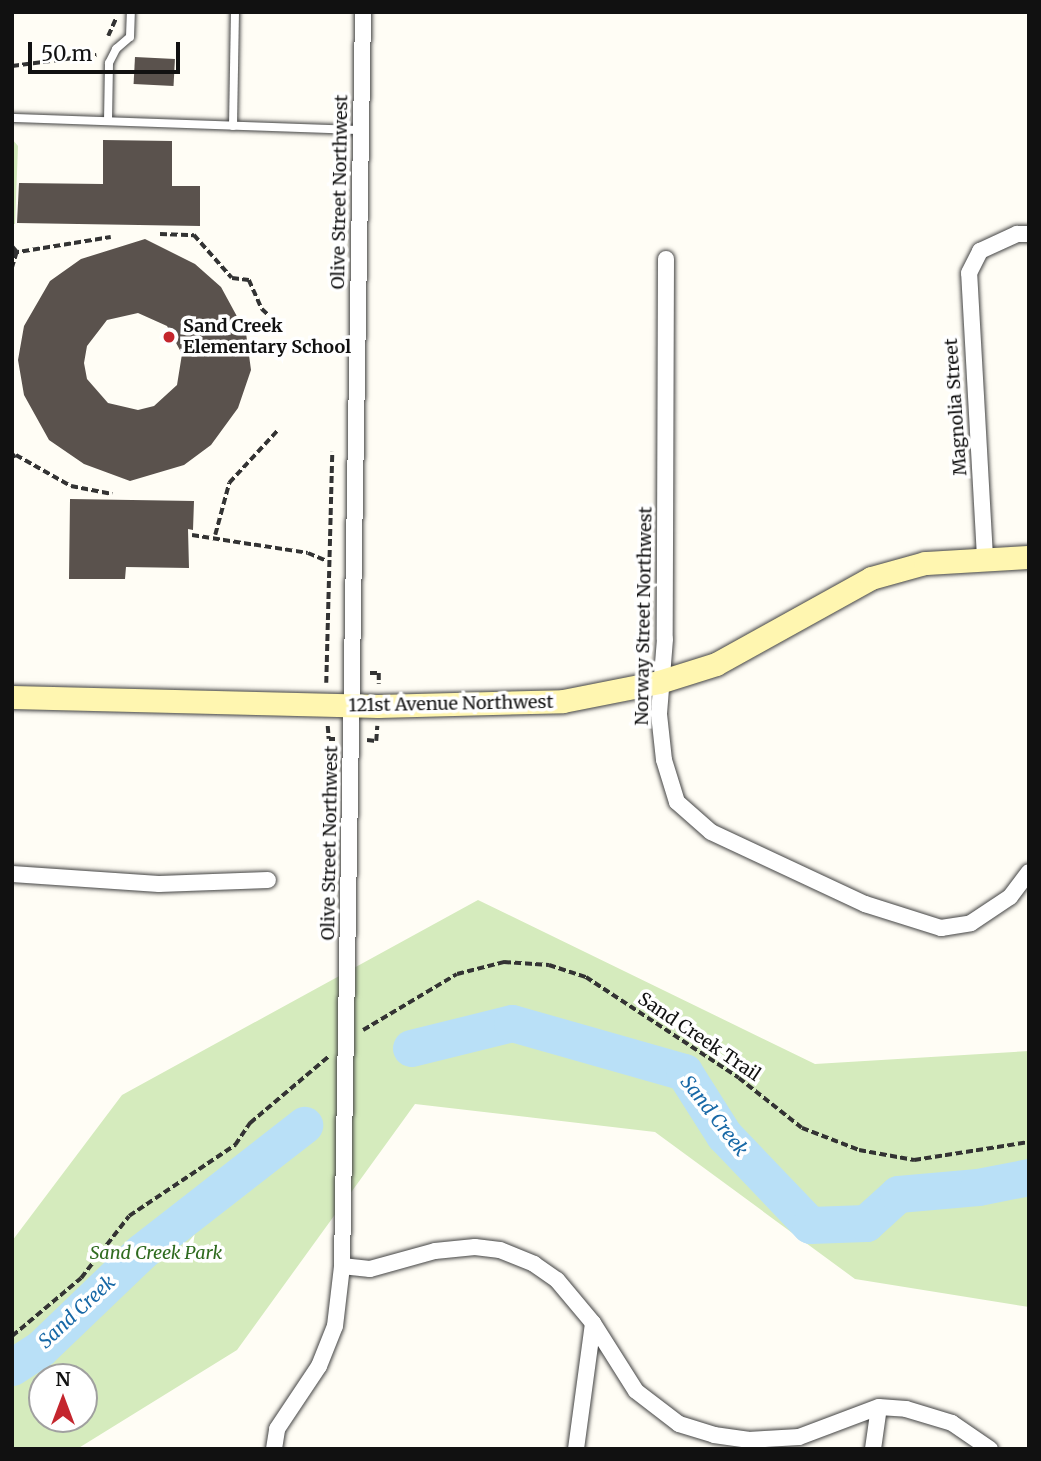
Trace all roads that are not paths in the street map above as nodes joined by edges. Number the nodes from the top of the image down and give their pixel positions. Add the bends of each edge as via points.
1 (131, 12) edge
2 (235, 12) edge
3 (363, 12) edge
4 (12, 118) edge
5 (108, 121) junction
6 (233, 126) junction
7 (361, 130) junction
8 (1029, 234) edge
9 (666, 259) dead end
10 (985, 557) junction
11 (1029, 557) edge
12 (659, 682) junction
13 (12, 697) edge
14 (352, 706) junction
15 (1029, 872) edge
16 (12, 874) edge
17 (268, 880) dead end
18 (342, 1266) junction
19 (593, 1323) junction
20 (879, 1408) junction
21 (274, 1449) edge
22 (576, 1449) edge
23 (873, 1449) edge
24 (990, 1449) edge

1 - 5 lane via 130,37 109,63
2 - 6 lane
3 - 7 street, Olive Street Northwest
4 - 5 lane
5 - 6 lane
6 - 7 lane
7 - 14 street, Olive Street Northwest
8 - 10 street, Magnolia Street via 1017,234 978,256 968,273
9 - 12 street, Norway Street Northwest via 665,639
10 - 11 street, 121st Avenue Northwest
10 - 12 street, 121st Avenue Northwest via 925,563 871,578 716,664
12 - 14 street, 121st Avenue Northwest via 563,701
12 - 15 street, Norway Street Northwest via 664,760 677,802 711,832 865,904 941,928 971,923 1010,897
13 - 14 street, 121st Avenue Northwest
14 - 18 street, Olive Street Northwest
16 - 17 street via 159,884
18 - 19 street via 383,1267 457,1248 499,1250 543,1269
18 - 21 street, Olive Street Northwest via 335,1326 319,1366 277,1429
19 - 20 street via 636,1391 679,1424 714,1435 748,1440 799,1437
19 - 22 street
20 - 23 street
20 - 24 street via 906,1409 952,1423

